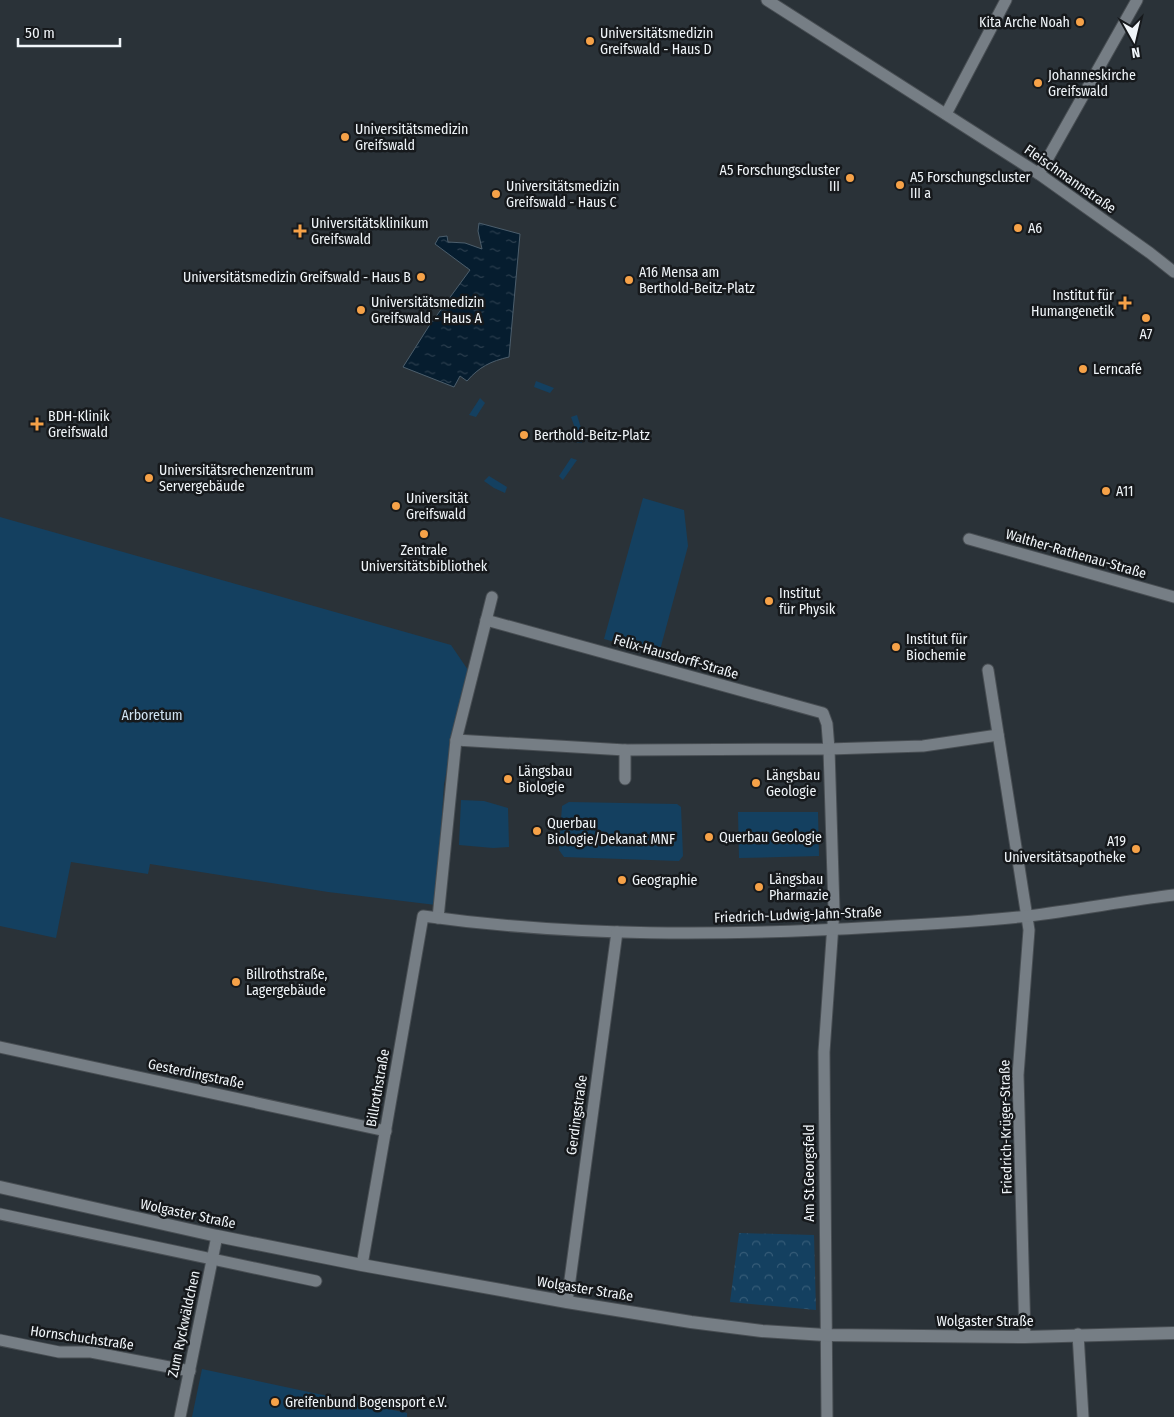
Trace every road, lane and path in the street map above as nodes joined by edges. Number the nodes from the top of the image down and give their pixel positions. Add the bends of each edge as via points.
1 (767, 0) edge
2 (1006, 0) edge
3 (1136, 0) edge
4 (946, 114) junction
5 (1039, 174) junction
6 (1174, 272) edge
7 (969, 539) dead end
8 (492, 597) dead end
9 (1174, 597) edge
10 (486, 620) junction
11 (988, 670) dead end
12 (998, 734) junction
13 (456, 740) junction
14 (829, 749) junction
15 (625, 750) junction
16 (625, 779) dead end
17 (1174, 895) edge
18 (423, 916) joint
19 (1026, 916) junction
20 (438, 918) junction
21 (833, 930) junction
22 (616, 932) junction
23 (0, 1047) edge
24 (386, 1131) junction
25 (0, 1187) edge
26 (0, 1214) edge
27 (216, 1236) junction
28 (213, 1258) junction
29 (362, 1266) junction
30 (316, 1281) dead end
31 (567, 1302) junction
32 (1174, 1333) edge
33 (1078, 1334) junction
34 (825, 1335) junction
35 (1025, 1337) junction
36 (0, 1340) edge
37 (190, 1371) junction
38 (180, 1417) edge
39 (827, 1417) edge
40 (1083, 1417) edge

1 - 4 street, Fleischmannstraße
2 - 4 street
3 - 5 street
4 - 5 street, Fleischmannstraße
5 - 6 street, Fleischmannstraße
7 - 9 street, Walther-Rathenau-Straße
8 - 10 street
10 - 13 street
10 - 14 street, Felix-Hausdorff-Straße via 823,713
11 - 12 street
12 - 14 street via 924,746
12 - 19 street
13 - 15 street
13 - 20 street
14 - 15 street
14 - 21 street, Felix-Hausdorff-Straße
15 - 16 street
17 - 19 street, Friedrich-Ludwig-Jahn-Straße
18 - 20 street, Friedrich-Ludwig-Jahn-Straße
18 - 24 street, Billrothstraße
19 - 21 street, Friedrich-Ludwig-Jahn-Straße
19 - 35 street, Friedrich-Krüger-Straße via 1029,930 1018,1075
20 - 22 street, Friedrich-Ludwig-Jahn-Straße
21 - 22 street, Friedrich-Ludwig-Jahn-Straße
21 - 34 street, Am St.Georgsfeld via 824,1052
22 - 31 street, Gerdingstraße
23 - 24 street, Gesterdingstraße
24 - 29 street, Billrothstraße
25 - 27 main road, Wolgaster Straße
26 - 28 street
27 - 28 street, Zum Ryckwäldchen
27 - 29 main road, Wolgaster Straße
28 - 30 street
28 - 37 street, Zum Ryckwäldchen
29 - 31 main road, Wolgaster Straße
31 - 34 main road, Wolgaster Straße via 744,1329
32 - 33 main road, Wolgaster Straße
33 - 35 main road, Wolgaster Straße
33 - 40 street
34 - 35 main road, Wolgaster Straße
34 - 39 street, Am St.Georgsfeld
36 - 37 street, Hornschuchstraße via 59,1352 91,1352
37 - 38 street, Zum Ryckwäldchen

